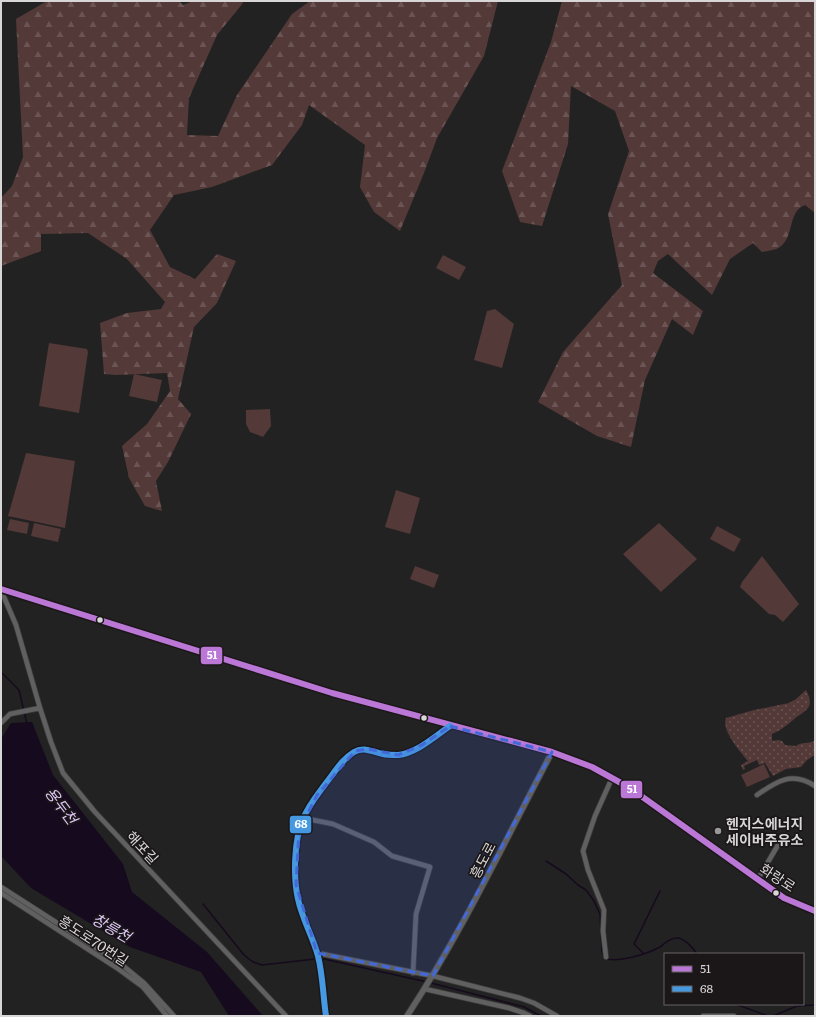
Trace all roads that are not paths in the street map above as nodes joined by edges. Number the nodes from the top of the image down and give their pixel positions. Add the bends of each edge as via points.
1 (1, 590) edge
2 (40, 708) junction
3 (1, 723) edge
4 (450, 726) junction
5 (552, 752) junction
6 (612, 778) junction
7 (815, 786) edge
8 (757, 795) dead end
9 (303, 818) junction
10 (778, 845) dead end
11 (758, 879) junction
12 (1, 887) edge
13 (1, 892) edge
14 (815, 911) edge
15 (317, 954) junction
16 (606, 957) dead end
17 (413, 972) junction
18 (432, 977) junction
19 (426, 988) junction
20 (167, 1016) edge
21 (174, 1016) edge
22 (286, 1016) edge
23 (326, 1016) edge
24 (407, 1016) edge
25 (530, 1016) edge
26 (557, 1016) edge
27 (703, 1016) edge
28 (734, 1016) edge

1 - 2 street, 해포길 via 16,625
1 - 4 main road, 화랑로 via 332,693
2 - 3 street via 10,714
2 - 22 street, 해포길 via 63,773 95,812
4 - 5 main road, 화랑로
4 - 9 street via 422,745 398,755 368,749 355,751 347,757 317,794
5 - 6 main road, 화랑로 via 592,767
5 - 18 street, 흥도로
6 - 11 main road, 화랑로 via 630,788
6 - 16 street via 583,851 604,910
7 - 8 street via 806,781 781,780
9 - 15 street via 296,857 296,885 298,900
9 - 17 street via 333,824 374,842 392,856 430,867 416,914
10 - 11 street
11 - 14 main road, 화랑로 via 784,898
12 - 21 street via 121,964 144,983
13 - 20 street, 흥도로70번길 via 143,987
15 - 17 street
15 - 23 street
17 - 18 street
18 - 19 street, 흥도로
18 - 26 street via 520,998
19 - 24 street
19 - 25 street via 509,1008
27 - 28 street

